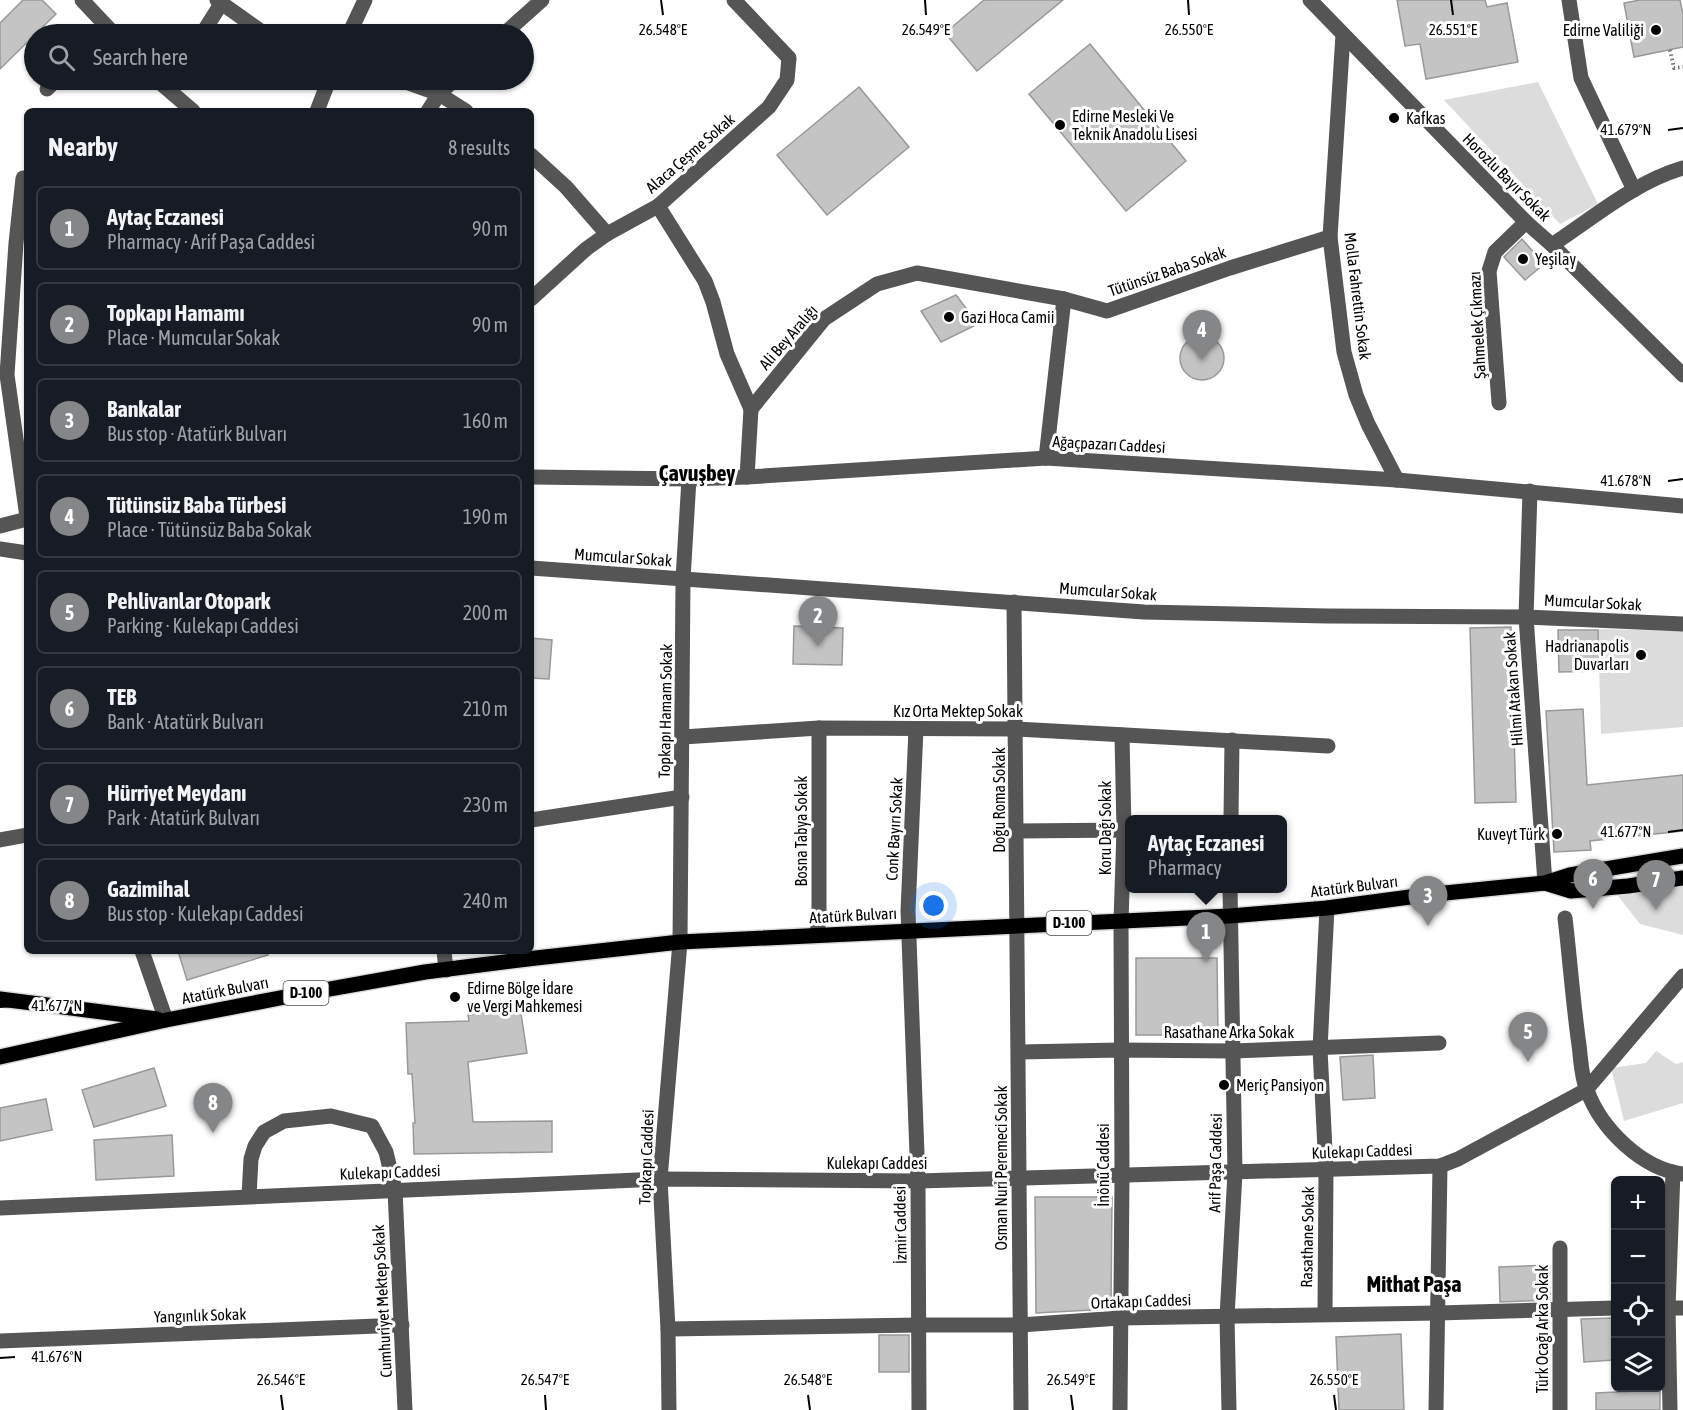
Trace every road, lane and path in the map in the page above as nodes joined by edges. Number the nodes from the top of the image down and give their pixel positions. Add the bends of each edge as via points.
1 (81, 0) edge
2 (365, 0) edge
3 (542, 0) edge
4 (734, 0) edge
5 (1310, 0) edge
6 (1569, 0) edge
7 (219, 2) edge
8 (100, 24) edge
9 (207, 24) edge
10 (251, 24) edge
11 (354, 24) edge
12 (515, 24) edge
13 (1343, 35) junction
14 (1670, 50) dead end
15 (1683, 67) edge
16 (174, 90) edge
17 (325, 90) edge
18 (428, 90) edge
19 (443, 90) edge
20 (439, 94) junction
21 (190, 108) edge
22 (318, 108) edge
23 (430, 108) edge
24 (461, 108) edge
25 (534, 158) edge
26 (1683, 168) edge
27 (24, 178) dead end
28 (1634, 190) junction
29 (658, 206) junction
30 (1526, 222) junction
31 (607, 234) junction
32 (1330, 237) junction
33 (1551, 245) junction
34 (534, 296) edge
35 (1064, 298) junction
36 (4, 373) edge
37 (1683, 375) edge
38 (1499, 403) dead end
39 (751, 409) junction
40 (1046, 458) junction
41 (534, 477) edge
42 (747, 477) junction
43 (689, 479) junction
44 (1397, 480) junction
45 (1530, 491) junction
46 (24, 499) edge
47 (1683, 506) edge
48 (24, 519) edge
49 (0, 526) edge
50 (0, 549) edge
51 (24, 553) edge
52 (534, 568) edge
53 (684, 579) junction
54 (1014, 602) junction
55 (1526, 616) junction
56 (1683, 624) edge
57 (819, 728) junction
58 (916, 729) junction
59 (1016, 729) junction
60 (1122, 735) junction
61 (683, 737) junction
62 (1232, 740) junction
63 (1328, 746) dead end
64 (682, 797) junction
65 (1126, 815) edge
66 (1231, 815) edge
67 (534, 820) edge
68 (1125, 830) edge
69 (1017, 831) junction
70 (24, 836) edge
71 (0, 840) edge
72 (1683, 856) edge
73 (1125, 860) edge
74 (1683, 878) edge
75 (1545, 883) junction
76 (1230, 893) edge
77 (1327, 908) junction
78 (1230, 916) junction
79 (1565, 918) dead end
80 (1121, 921) junction
81 (1017, 926) junction
82 (909, 931) junction
83 (817, 935) junction
84 (680, 942) junction
85 (143, 954) edge
86 (444, 954) edge
87 (446, 970) junction
88 (1683, 976) edge
89 (0, 999) edge
90 (166, 1020) junction
91 (1439, 1043) dead end
92 (1320, 1049) junction
93 (1120, 1050) junction
94 (1234, 1051) junction
95 (1019, 1052) junction
96 (0, 1057) edge
97 (1586, 1090) junction
98 (1440, 1166) junction
99 (1326, 1170) junction
100 (1235, 1173) junction
101 (1678, 1173) edge
102 (1122, 1176) junction
103 (660, 1179) junction
104 (1020, 1179) junction
105 (918, 1181) junction
106 (395, 1190) junction
107 (249, 1196) junction
108 (0, 1208) edge
109 (1560, 1248) dead end
110 (1561, 1308) junction
111 (1611, 1308) edge
112 (1670, 1308) edge
113 (1438, 1313) junction
114 (1324, 1314) junction
115 (1227, 1317) junction
116 (1120, 1318) junction
117 (402, 1325) junction
118 (919, 1325) junction
119 (1020, 1325) junction
120 (668, 1329) junction
121 (0, 1341) edge
122 (405, 1410) edge
123 (669, 1410) edge
124 (920, 1410) edge
125 (1021, 1410) edge
126 (1120, 1410) edge
127 (1229, 1410) edge
128 (1436, 1410) edge
129 (1560, 1410) edge
130 (1670, 1410) edge

1 - 8 street
2 - 11 street
3 - 12 street
4 - 29 street, Alaca Çeşme Sokak via 789,58 787,80 769,107
5 - 13 street, Horozlu Bayır Sokak
6 - 28 street via 1581,78
7 - 9 street
7 - 10 street
13 - 30 street, Horozlu Bayır Sokak
13 - 32 street, Molla Fahrettin Sokak
14 - 15 path via 1674,68
16 - 21 street
17 - 22 street
18 - 20 street
19 - 20 street
20 - 23 street
20 - 24 street
25 - 31 street
26 - 28 street via 1662,174
27 - 36 street
28 - 33 street
29 - 31 street, Alaca Çeşme Sokak
29 - 39 street via 705,281 727,354
30 - 33 street, Horozlu Bayır Sokak
30 - 38 street, Şahmelek Çıkmazı via 1495,252 1489,271
31 - 34 street, Alaca Çeşme Sokak
32 - 35 street, Tütünsüz Baba Sokak via 1107,311
32 - 44 street, Molla Fahrettin Sokak via 1344,352 1368,424
33 - 37 street, Horozlu Bayır Sokak
35 - 39 street, Ali Bey Aralığı via 917,273 877,284 824,319
35 - 40 street
36 - 46 street
39 - 42 street
40 - 42 street, Ağaçpazarı Caddesi
40 - 44 street, Ağaçpazarı Caddesi
41 - 43 street, Ağaçpazarı Caddesi
42 - 43 street, Ağaçpazarı Caddesi
43 - 53 street, Topkapı Hamam Sokak
44 - 45 street, Ağaçpazarı Caddesi
45 - 47 street, Ağaçpazarı Caddesi
45 - 55 street, Hilmi Atakan Sokak
48 - 49 street
50 - 51 street
52 - 53 street, Mumcular Sokak
53 - 54 street, Mumcular Sokak
53 - 61 street, Topkapı Hamam Sokak
54 - 55 street, Mumcular Sokak via 1144,612
54 - 59 street, Doğu Roma Sokak
55 - 56 street, Mumcular Sokak
55 - 75 street, Hilmi Atakan Sokak
57 - 58 street, Kız Orta Mektep Sokak
57 - 61 street, Kız Orta Mektep Sokak
57 - 83 street, Bosna Tabya Sokak
58 - 59 street, Kız Orta Mektep Sokak
58 - 82 street, Conk Bayırı Sokak
59 - 60 street, Kız Orta Mektep Sokak
59 - 69 street, Doğu Roma Sokak
60 - 62 street, Kız Orta Mektep Sokak
60 - 65 street, Koru Dağı Sokak
61 - 64 street, Topkapı Hamam Sokak
62 - 63 street, Kız Orta Mektep Sokak
62 - 66 street
64 - 67 street
64 - 84 street, Topkapı Hamam Sokak
68 - 69 street
69 - 81 street, Doğu Roma Sokak
70 - 71 street
72 - 75 main road, Atatürk Bulvarı / D-100 via 1570,874
73 - 80 street, Koru Dağı Sokak
74 - 75 main road, Atatürk Bulvarı / D-100 via 1571,891
75 - 77 main road, Atatürk Bulvarı / D-100
76 - 78 street, Arif Paşa Caddesi
77 - 78 main road, Atatürk Bulvarı / D-100
77 - 92 street, Rasathane Sokak
78 - 80 main road, Atatürk Bulvarı / D-100
78 - 94 street, Arif Paşa Caddesi
79 - 97 street
80 - 81 main road, Atatürk Bulvarı / D-100
80 - 93 street, İnönü Caddesi
81 - 82 main road, Atatürk Bulvarı / D-100
81 - 95 street, Osman Nuri Peremeci Sokak
82 - 83 main road, Atatürk Bulvarı / D-100
82 - 105 street, İzmir Caddesi
83 - 84 main road, Atatürk Bulvarı / D-100
84 - 87 main road, Atatürk Bulvarı / D-100
84 - 103 street, Topkapı Caddesi
85 - 90 street
86 - 87 street
87 - 90 main road, Atatürk Bulvarı / D-100
88 - 97 street, Kulekapı Caddesi
89 - 90 main road, Atatürk Bulvarı / D-100
90 - 96 main road, Atatürk Bulvarı
91 - 92 street, Rasathane Arka Sokak
92 - 94 street, Rasathane Arka Sokak
92 - 99 street, Rasathane Sokak
93 - 94 street, Rasathane Arka Sokak
93 - 95 street, Rasathane Arka Sokak
93 - 102 street, İnönü Caddesi
94 - 100 street, Arif Paşa Caddesi
95 - 104 street, Osman Nuri Peremeci Sokak
97 - 98 street, Kulekapı Caddesi
97 - 101 street via 1601,1116 1636,1155 1654,1166
98 - 99 street, Kulekapı Caddesi
98 - 113 street
99 - 100 street, Kulekapı Caddesi
99 - 114 street, Rasathane Sokak
100 - 102 street, Kulekapı Caddesi
100 - 115 street, Arif Paşa Caddesi
101 - 112 street
102 - 104 street, Kulekapı Caddesi
102 - 116 street, İnönü Caddesi
103 - 105 street, Kulekapı Caddesi
103 - 106 street, Kulekapı Caddesi
103 - 120 street, Topkapı Caddesi
104 - 105 street, Kulekapı Caddesi
104 - 119 street, Osman Nuri Peremeci Sokak
105 - 118 street, İzmir Caddesi
106 - 107 street, Kulekapı Caddesi
106 - 107 street, Cumhuriyet Mektep Sokak via 386,1152 372,1126 331,1116 284,1121 264,1132 251,1159
106 - 117 street, Cumhuriyet Mektep Sokak
107 - 108 street, Kulekapı Caddesi
109 - 110 street, Türk Ocağı Arka Sokak
110 - 111 street, Ortakapı Caddesi
110 - 113 street, Ortakapı Caddesi
110 - 129 street, Türk Ocağı Arka Sokak
112 - 130 street
113 - 114 street, Ortakapı Caddesi
113 - 128 street
114 - 115 street, Ortakapı Caddesi
115 - 116 street, Ortakapı Caddesi
115 - 127 street, Arif Paşa Caddesi
116 - 119 street, Ortakapı Caddesi
116 - 126 street, İnönü Caddesi
117 - 121 street, Yangınlık Sokak
117 - 122 street, Cumhuriyet Mektep Sokak
118 - 119 street, Ortakapı Caddesi
118 - 120 street, Ortakapı Caddesi
118 - 124 street, İzmir Caddesi
119 - 125 street, Osman Nuri Peremeci Sokak
120 - 123 street, Topkapı Caddesi

